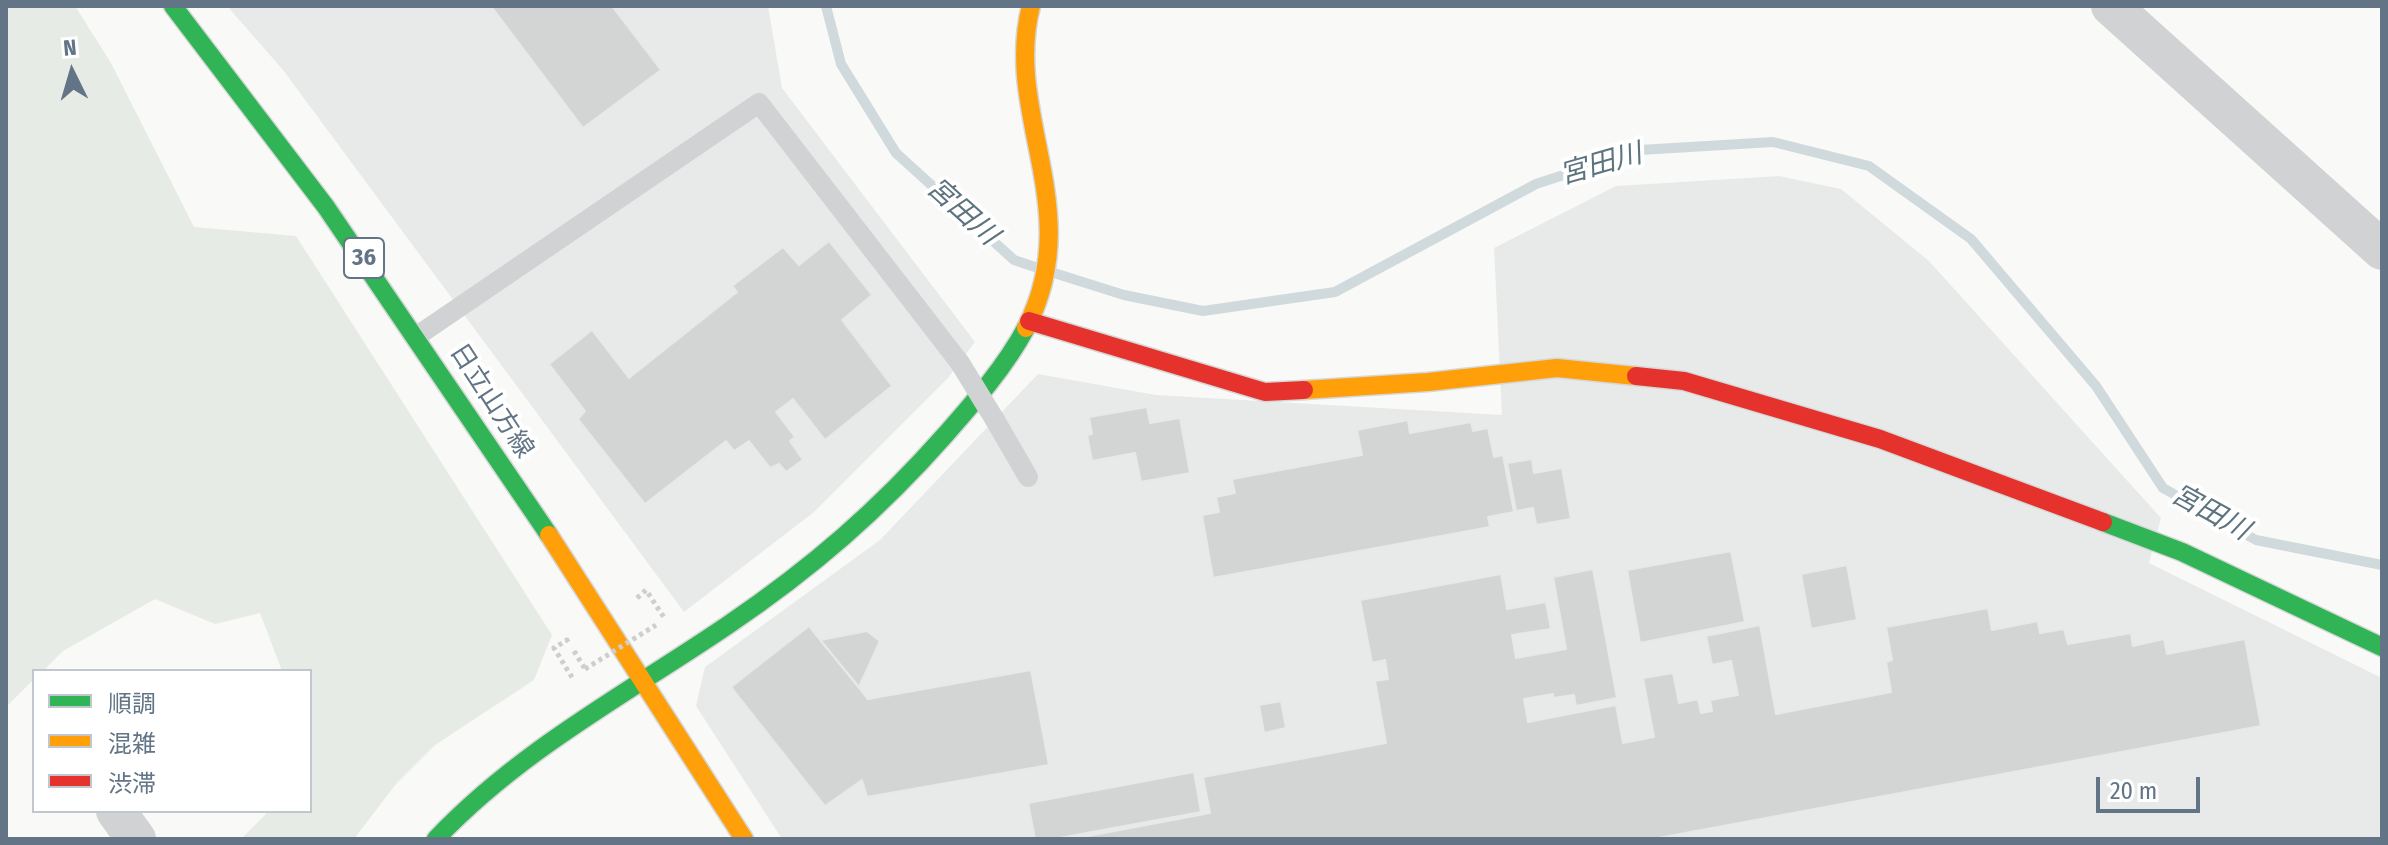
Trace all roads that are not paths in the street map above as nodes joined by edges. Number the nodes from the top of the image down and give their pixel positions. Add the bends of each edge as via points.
1 (173, 6) edge
2 (1031, 6) edge
3 (2111, 6) edge
4 (2382, 250) edge
5 (1029, 321) junction
6 (417, 336) junction
7 (1028, 477) dead end
8 (2382, 647) edge
9 (644, 681) junction
10 (117, 813) edge
11 (444, 836) edge
12 (136, 839) edge
13 (744, 839) edge

1 - 6 street, 日立山方線 / 36 via 328,206
2 - 5 street via 1024,26 1024,57 1044,166 1050,245 1039,300
3 - 4 street
5 - 8 street via 1265,392 1557,368 1684,381 1880,439 2182,552
5 - 9 street via 1000,367 898,489 808,566
6 - 7 lane, bridge via 759,103 960,363
6 - 9 street, 日立山方線 / 36
9 - 11 street via 527,757
9 - 13 street, 日立山方線 / 36
10 - 12 street

